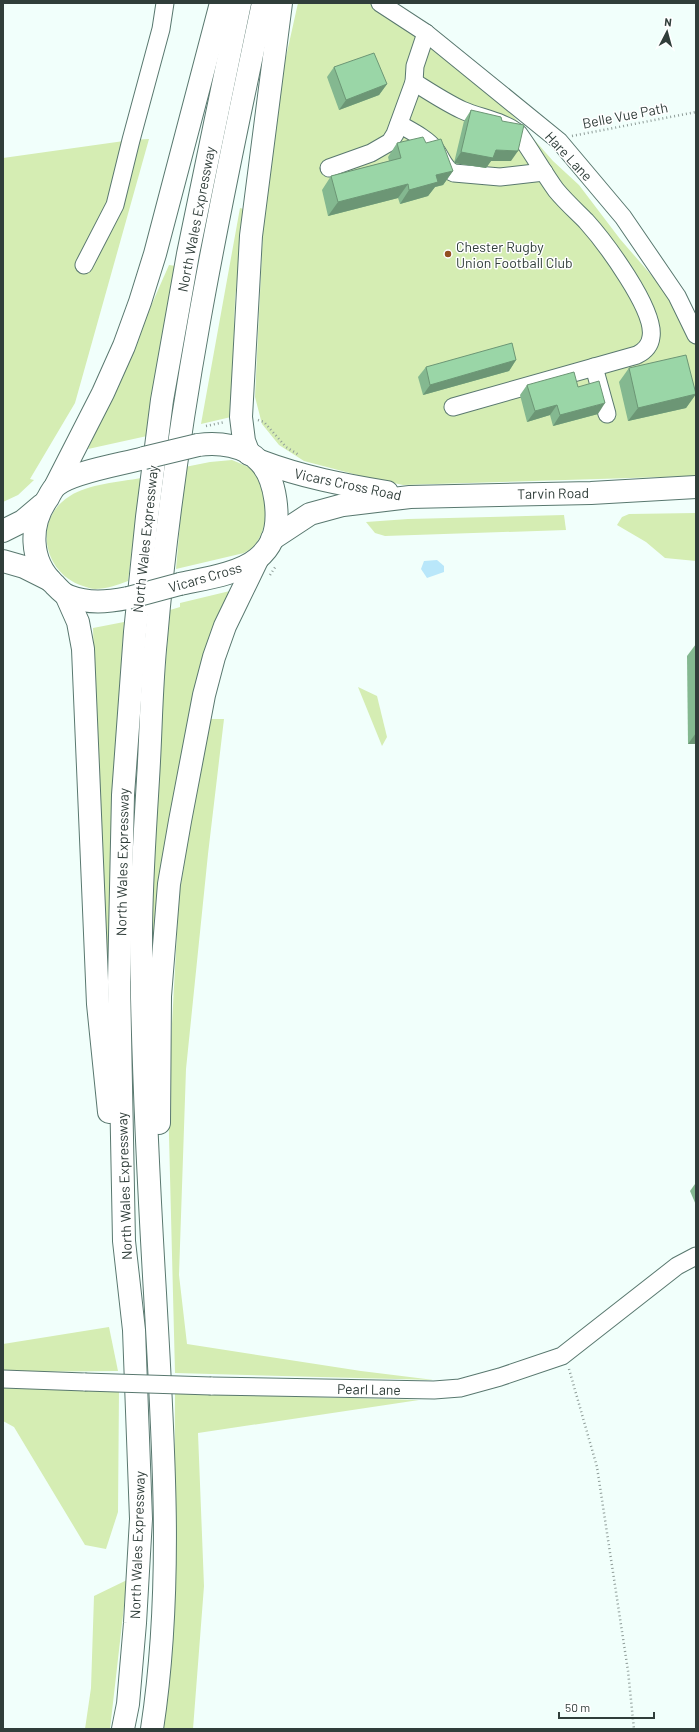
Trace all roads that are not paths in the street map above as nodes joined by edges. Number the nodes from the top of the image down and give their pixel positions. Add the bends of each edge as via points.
1 (165, 3) edge
2 (221, 3) edge
3 (240, 3) edge
4 (263, 3) edge
5 (281, 3) edge
6 (380, 3) edge
7 (426, 33) junction
8 (414, 82) junction
9 (399, 124) junction
10 (329, 168) dead end
11 (544, 172) junction
12 (84, 265) dead end
13 (696, 335) edge
14 (594, 367) junction
15 (453, 407) dead end
16 (608, 414) dead end
17 (255, 458) junction
18 (696, 487) edge
19 (51, 493) junction
20 (410, 497) junction
21 (3, 531) edge
22 (272, 539) junction
23 (256, 560) junction
24 (3, 561) edge
25 (50, 580) junction
26 (66, 595) junction
27 (124, 1241) junction
28 (696, 1256) edge
29 (153, 1262) junction
30 (3, 1379) edge
31 (124, 1729) edge
32 (152, 1729) edge

1 - 12 street via 161,29 115,205
2 - 19 highway, Vicars Cross via 140,302 103,393
3 - 27 highway, North Wales Expressway via 188,254 162,400 135,632 123,795 119,974
4 - 29 highway, North Wales Expressway via 210,259 174,484 155,641 141,931 143,1078
5 - 17 highway, Vicars Cross via 251,236 241,428
6 - 7 street, Hare Lane
7 - 8 street via 415,66
7 - 13 street, Hare Lane via 559,141 623,217 677,296
8 - 9 street
8 - 11 street via 448,104 512,129 519,134
9 - 10 street via 396,134 382,148
9 - 11 street via 419,135 435,149 445,167 454,174 500,176
11 - 14 street via 557,191 587,222 632,284 651,325 652,336 646,349 637,355
14 - 15 street
14 - 16 street
17 - 19 highway, bridge via 237,448 218,444 198,445 67,478
17 - 20 highway, Vicars Cross Road via 282,469 326,481
17 - 22 highway, Vicars Cross via 267,472 275,497 276,524
18 - 20 highway, Tarvin Road via 591,493
19 - 21 highway via 23,521
19 - 25 highway, Vicars Cross via 37,516 34,538 39,562
20 - 22 highway, Vicars Cross Road via 326,508 310,514
22 - 23 highway, Vicars Cross
23 - 26 highway, Vicars Cross, bridge via 245,567 128,598 92,602
23 - 29 highway via 225,626 214,657 204,695 169,884 160,996 158,1179
24 - 25 highway via 24,567
25 - 26 highway, Vicars Cross
26 - 27 highway via 78,622 83,649 98,1004
27 - 31 highway, North Wales Expressway via 134,1330 141,1519 135,1623
28 - 30 street, Pearl Lane, bridge via 677,1266 562,1356 460,1388 434,1390 211,1386
29 - 32 highway, North Wales Expressway via 165,1525 163,1623

